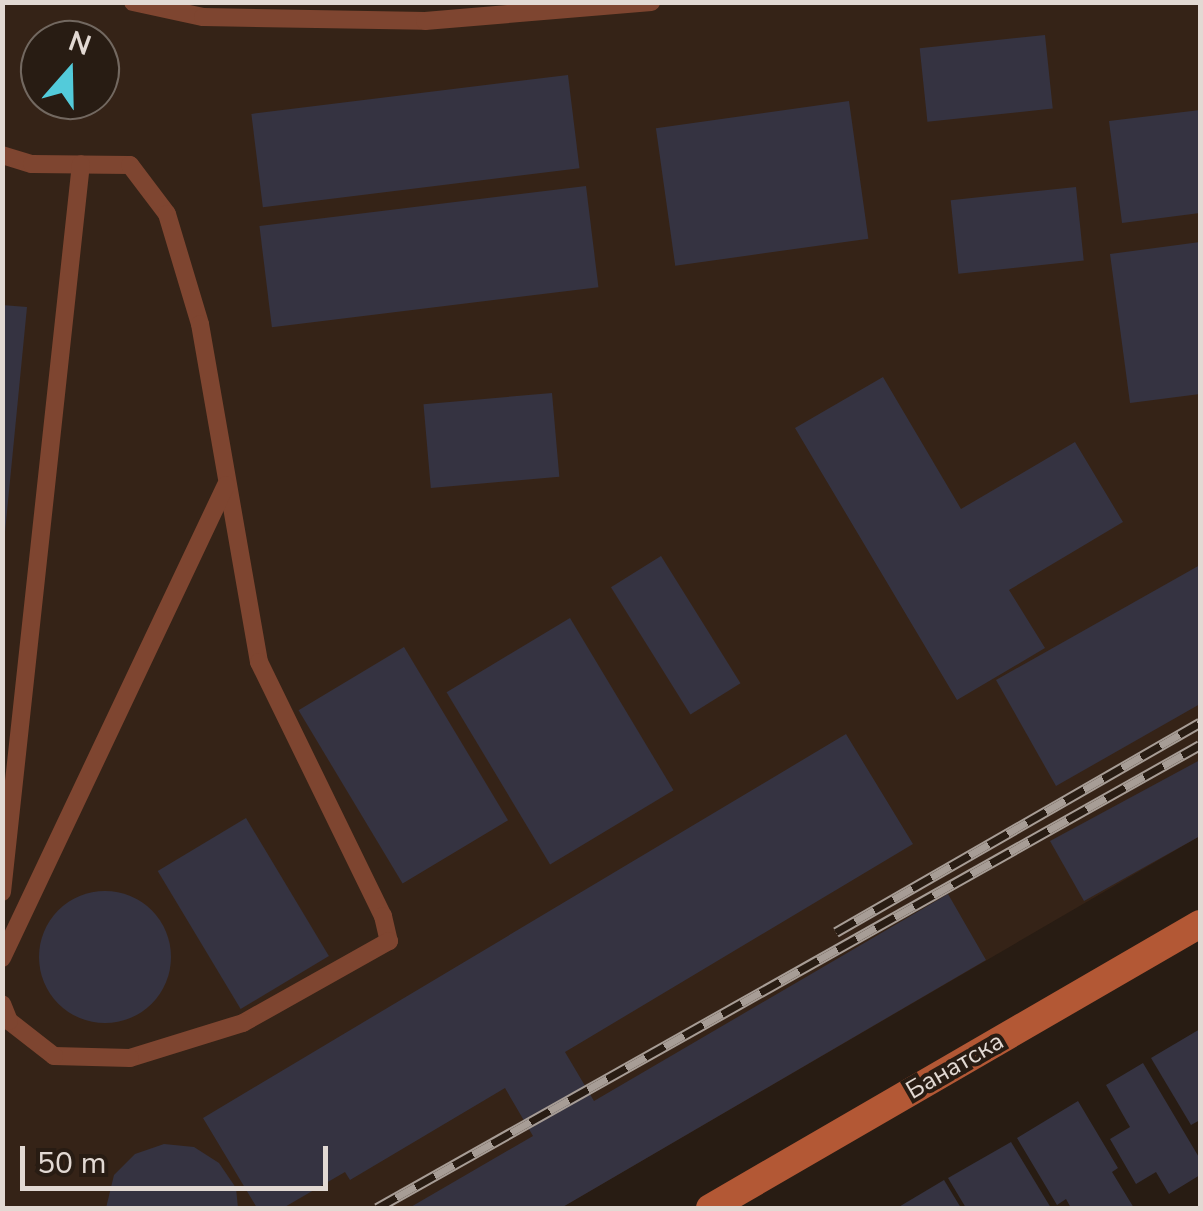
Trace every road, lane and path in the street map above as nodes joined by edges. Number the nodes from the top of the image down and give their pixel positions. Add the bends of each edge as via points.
1 (133, 2) edge
2 (650, 2) edge
3 (2, 155) edge
4 (81, 164) junction
5 (226, 486) junction
6 (2, 892) edge
7 (1200, 924) edge
8 (2, 958) edge
9 (5, 1016) edge
10 (710, 1208) edge

1 - 2 lane via 202,17 425,21
3 - 4 lane via 32,164
4 - 5 lane via 130,165 167,214 200,324
4 - 6 lane
5 - 8 lane
5 - 9 lane via 259,662 383,916 388,941 243,1023 130,1058 54,1056
7 - 10 main road, Банатска

